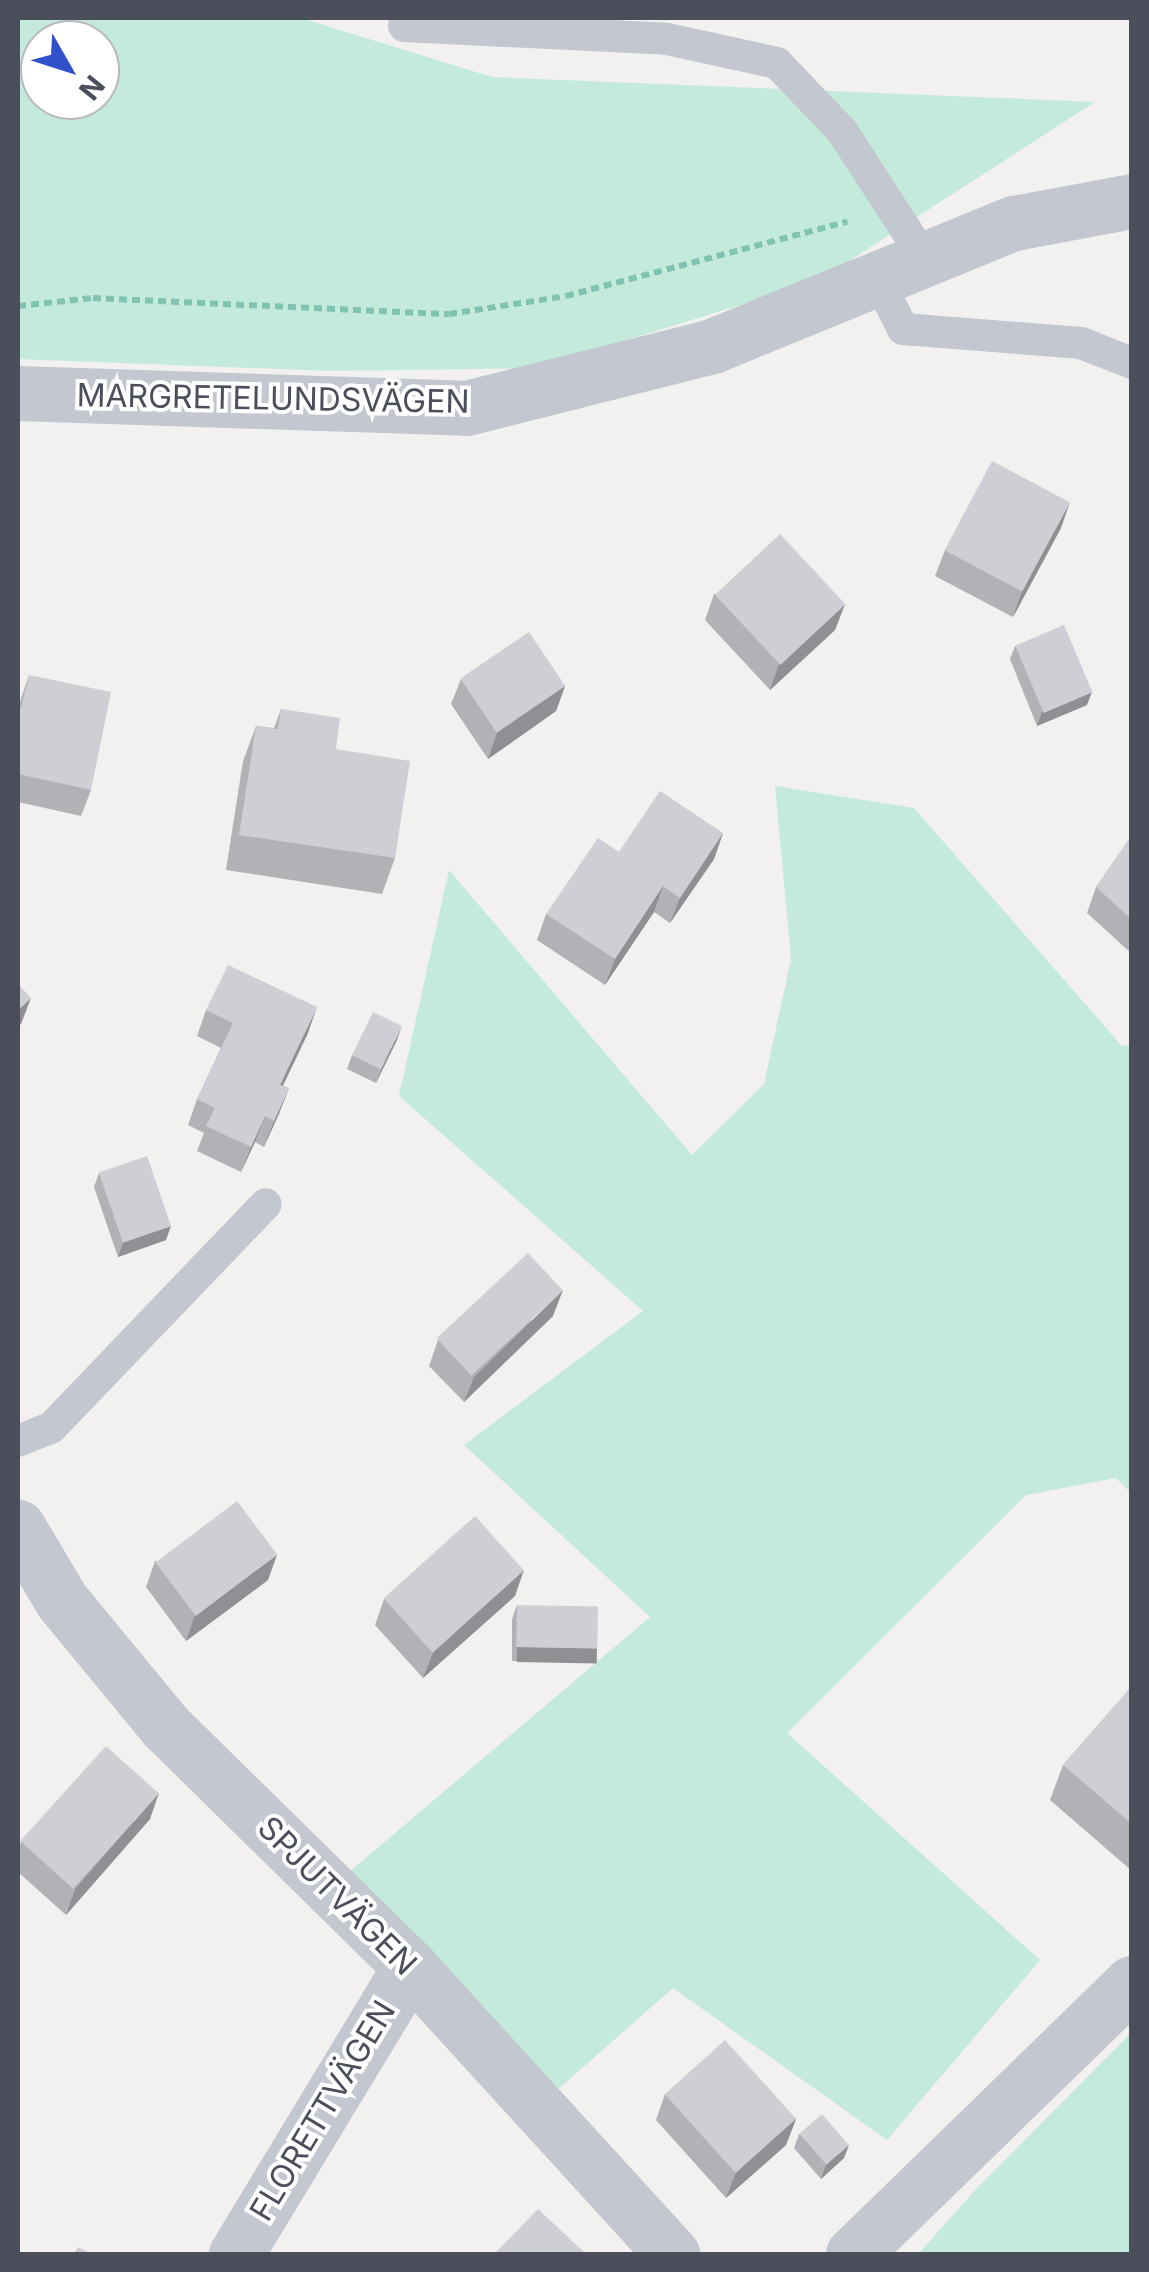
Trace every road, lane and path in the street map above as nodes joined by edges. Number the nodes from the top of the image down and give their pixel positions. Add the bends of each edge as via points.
1 (404, 26) dead end
2 (1132, 202) edge
3 (898, 249) junction
4 (18, 306) edge
5 (1132, 363) edge
6 (18, 393) edge
7 (266, 1204) dead end
8 (18, 1441) edge
9 (18, 1527) edge
10 (410, 1967) junction
11 (1132, 1983) edge
12 (236, 2254) edge
13 (672, 2254) edge
14 (853, 2254) edge

1 - 3 lane via 667,39 778,63 842,131
2 - 3 street, MARGRETELUNDSVÄGEN
3 - 4 path via 449,314 93,298
3 - 5 lane via 904,329 1082,343
3 - 6 street, MARGRETELUNDSVÄGEN via 712,346 466,408
7 - 8 lane via 51,1428
9 - 10 street, SPJUTVÄGEN via 62,1601 165,1726
10 - 12 street, FLORETTVÄGEN
10 - 13 street, SPJUTVÄGEN
11 - 14 street

